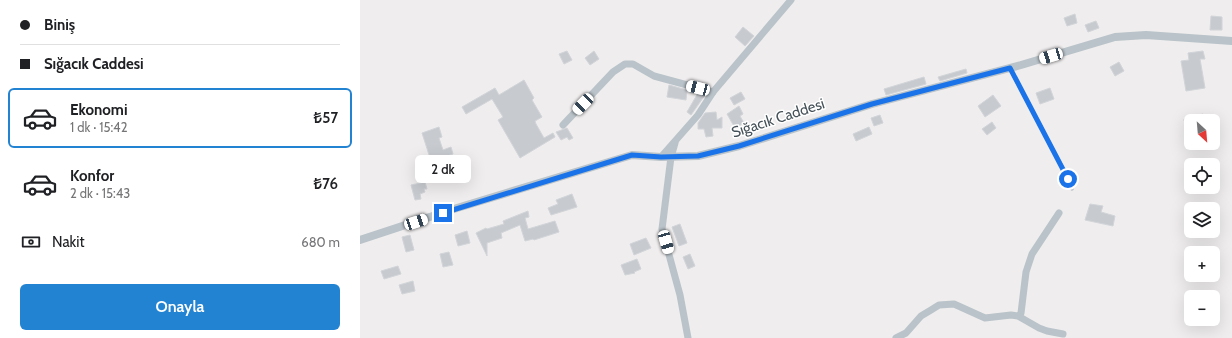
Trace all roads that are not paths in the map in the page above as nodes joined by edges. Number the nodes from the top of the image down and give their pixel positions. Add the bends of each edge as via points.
1 (791, 0) edge
2 (1232, 41) edge
3 (1010, 68) junction
4 (713, 92) junction
5 (563, 125) dead end
6 (676, 139) junction
7 (661, 157) junction
8 (670, 157) junction
9 (1072, 189) dead end
10 (1059, 213) dead end
11 (360, 240) edge
12 (1019, 316) junction
13 (1063, 334) dead end
14 (688, 338) edge
15 (896, 338) edge

1 - 4 street
2 - 3 street, Sığacık Caddesi via 1146,35 1115,37
3 - 8 street, Sığacık Caddesi via 872,104 739,146 698,156
3 - 9 lane
4 - 5 street via 654,76 633,64 625,64 613,72
4 - 6 street via 698,115
6 - 7 street
6 - 8 street
7 - 8 street, Sığacık Caddesi
7 - 11 street, Sığacık Caddesi via 632,155
8 - 14 street via 662,229 680,295
10 - 12 street via 1032,254 1026,272
12 - 13 street via 1043,330
12 - 15 street via 985,318 954,304 939,305 921,316 906,333

